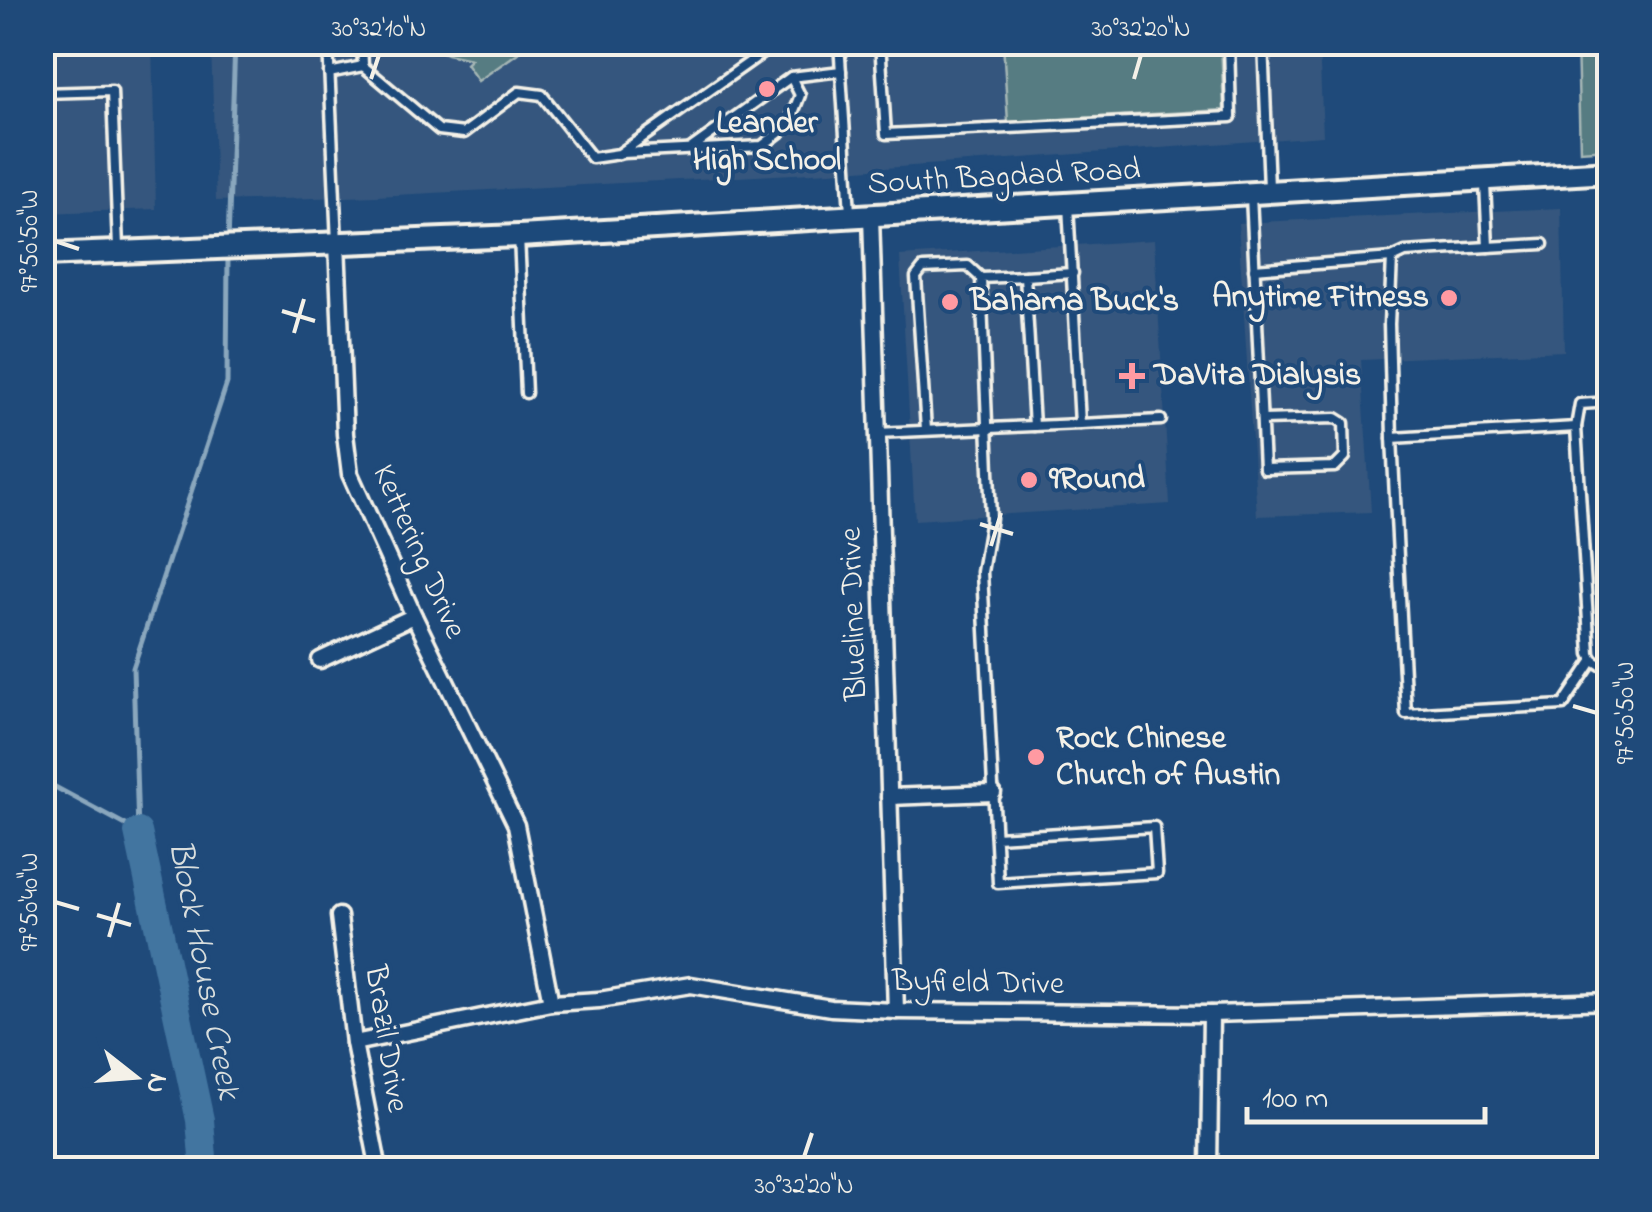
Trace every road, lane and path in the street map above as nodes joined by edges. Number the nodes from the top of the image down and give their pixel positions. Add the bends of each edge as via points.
1 (328, 42) edge
2 (362, 42) edge
3 (778, 42) edge
4 (878, 42) edge
5 (1229, 42) edge
6 (1263, 42) edge
7 (839, 43) edge
8 (363, 66) junction
9 (841, 71) junction
10 (330, 72) junction
11 (791, 77) junction
12 (42, 94) edge
13 (690, 150) junction
14 (619, 154) junction
15 (1610, 172) edge
16 (1485, 179) junction
17 (1260, 194) junction
18 (1068, 205) junction
19 (861, 216) junction
20 (519, 236) junction
21 (337, 243) junction
22 (1543, 244) dead end
23 (1488, 248) junction
24 (118, 252) junction
25 (42, 255) edge
26 (1392, 258) junction
27 (1254, 269) junction
28 (1073, 273) junction
29 (1026, 276) junction
30 (981, 278) junction
31 (526, 394) dead end
32 (1610, 402) edge
33 (1161, 420) dead end
34 (1263, 420) junction
35 (1080, 424) junction
36 (1034, 426) junction
37 (1576, 427) junction
38 (987, 428) junction
39 (926, 430) junction
40 (876, 432) junction
41 (1392, 438) junction
42 (414, 616) junction
43 (320, 660) dead end
44 (1593, 660) junction
45 (1610, 671) edge
46 (993, 793) junction
47 (888, 797) junction
48 (996, 837) junction
49 (339, 916) dead end
50 (1610, 1002) edge
51 (550, 1003) junction
52 (896, 1011) junction
53 (1211, 1014) junction
54 (354, 1042) junction
55 (379, 1170) edge
56 (1209, 1170) edge

1 - 10 lane, Kettering Drive
2 - 8 lane
3 - 14 lane
4 - 5 lane via 886,134 1231,117
4 - 7 lane
6 - 17 lane
7 - 9 lane
8 - 10 lane
8 - 14 lane via 439,130 464,132 519,92 531,93 542,95 592,158
9 - 11 lane
9 - 19 lane
10 - 21 lane, Kettering Drive
11 - 13 lane
11 - 13 lane via 800,96 788,126 762,146
12 - 24 lane via 112,91
13 - 14 lane
15 - 16 main road, South Bagdad Road
16 - 17 main road, South Bagdad Road
16 - 23 lane
17 - 18 main road, South Bagdad Road
17 - 27 lane
18 - 19 main road, South Bagdad Road
18 - 28 lane
19 - 20 main road, South Bagdad Road
19 - 40 street, Blueline Drive
20 - 21 main road, South Bagdad Road
20 - 31 lane
21 - 24 main road, South Bagdad Road
21 - 42 street, Kettering Drive via 350,474
22 - 23 lane
23 - 26 lane
24 - 25 main road, South Bagdad Road
26 - 27 lane
26 - 41 lane
27 - 34 lane
28 - 29 lane
28 - 35 lane
29 - 30 lane
29 - 36 lane
30 - 38 lane
30 - 39 lane via 968,266 923,268 916,277
32 - 37 lane via 1580,404
33 - 35 lane
34 - 34 lane via 1264,469 1335,467 1345,457 1344,422 1336,418
35 - 36 lane
36 - 38 lane
37 - 41 lane
37 - 44 lane
38 - 39 lane
38 - 46 lane via 991,519 982,572
39 - 40 lane
40 - 47 street, Blueline Drive
41 - 44 lane via 1406,714 1564,705
42 - 43 street
42 - 51 street, Kettering Drive via 516,825
44 - 45 lane
46 - 47 street
46 - 48 lane
47 - 52 street, Blueline Drive
48 - 48 lane via 998,883 1156,873 1154,827
49 - 54 street, Brazil Drive
50 - 53 street, Byfield Drive
51 - 52 street, Byfield Drive via 691,984 832,1008
51 - 54 street, Byfield Drive
52 - 53 street, Byfield Drive
53 - 56 street
54 - 55 street, Brazil Drive

